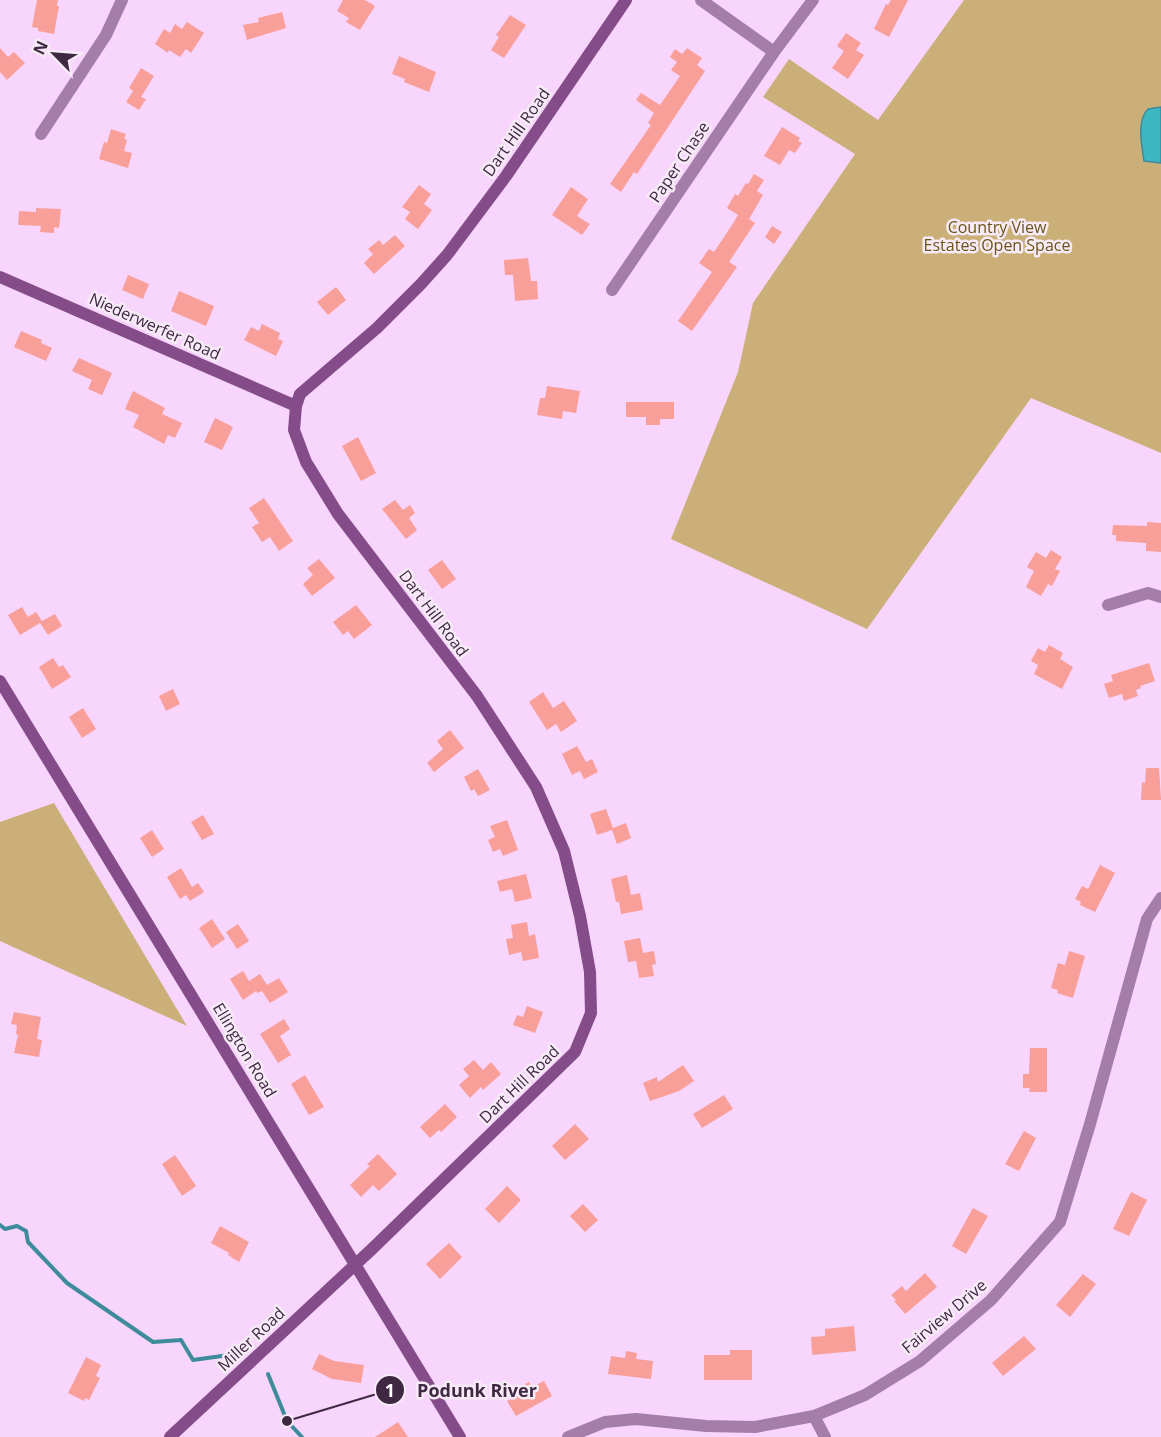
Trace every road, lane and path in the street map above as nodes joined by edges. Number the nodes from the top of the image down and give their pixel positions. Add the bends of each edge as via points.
1 (122, 0) edge
2 (626, 0) edge
3 (701, 0) edge
4 (813, 0) edge
5 (774, 52) junction
6 (41, 134) dead end
7 (0, 277) edge
8 (612, 290) dead end
9 (296, 406) junction
10 (1161, 597) edge
11 (1108, 605) dead end
12 (0, 681) edge
13 (1161, 898) edge
14 (355, 1265) junction
15 (814, 1416) junction
16 (170, 1437) edge
17 (460, 1437) edge
18 (568, 1437) edge
19 (825, 1437) edge

1 - 6 street via 106,35
2 - 9 street, Dart Hill Road via 447,255 377,328 300,394
3 - 5 street
4 - 5 street, Paper Chase
5 - 8 street, Paper Chase
7 - 9 street, Niederwerfer Road
9 - 14 street, Dart Hill Road via 294,430 306,462 338,514 477,696 536,787 564,850 590,972 591,1013 575,1052
10 - 11 street via 1148,593
12 - 14 street, Ellington Road
13 - 15 street, Fairview Drive via 1147,919 1060,1222 991,1300 920,1360 865,1395
14 - 16 street, Miller Road
14 - 17 street, Ellington Road
15 - 18 street, Fairview Drive via 755,1427 636,1419 605,1422
15 - 19 street

